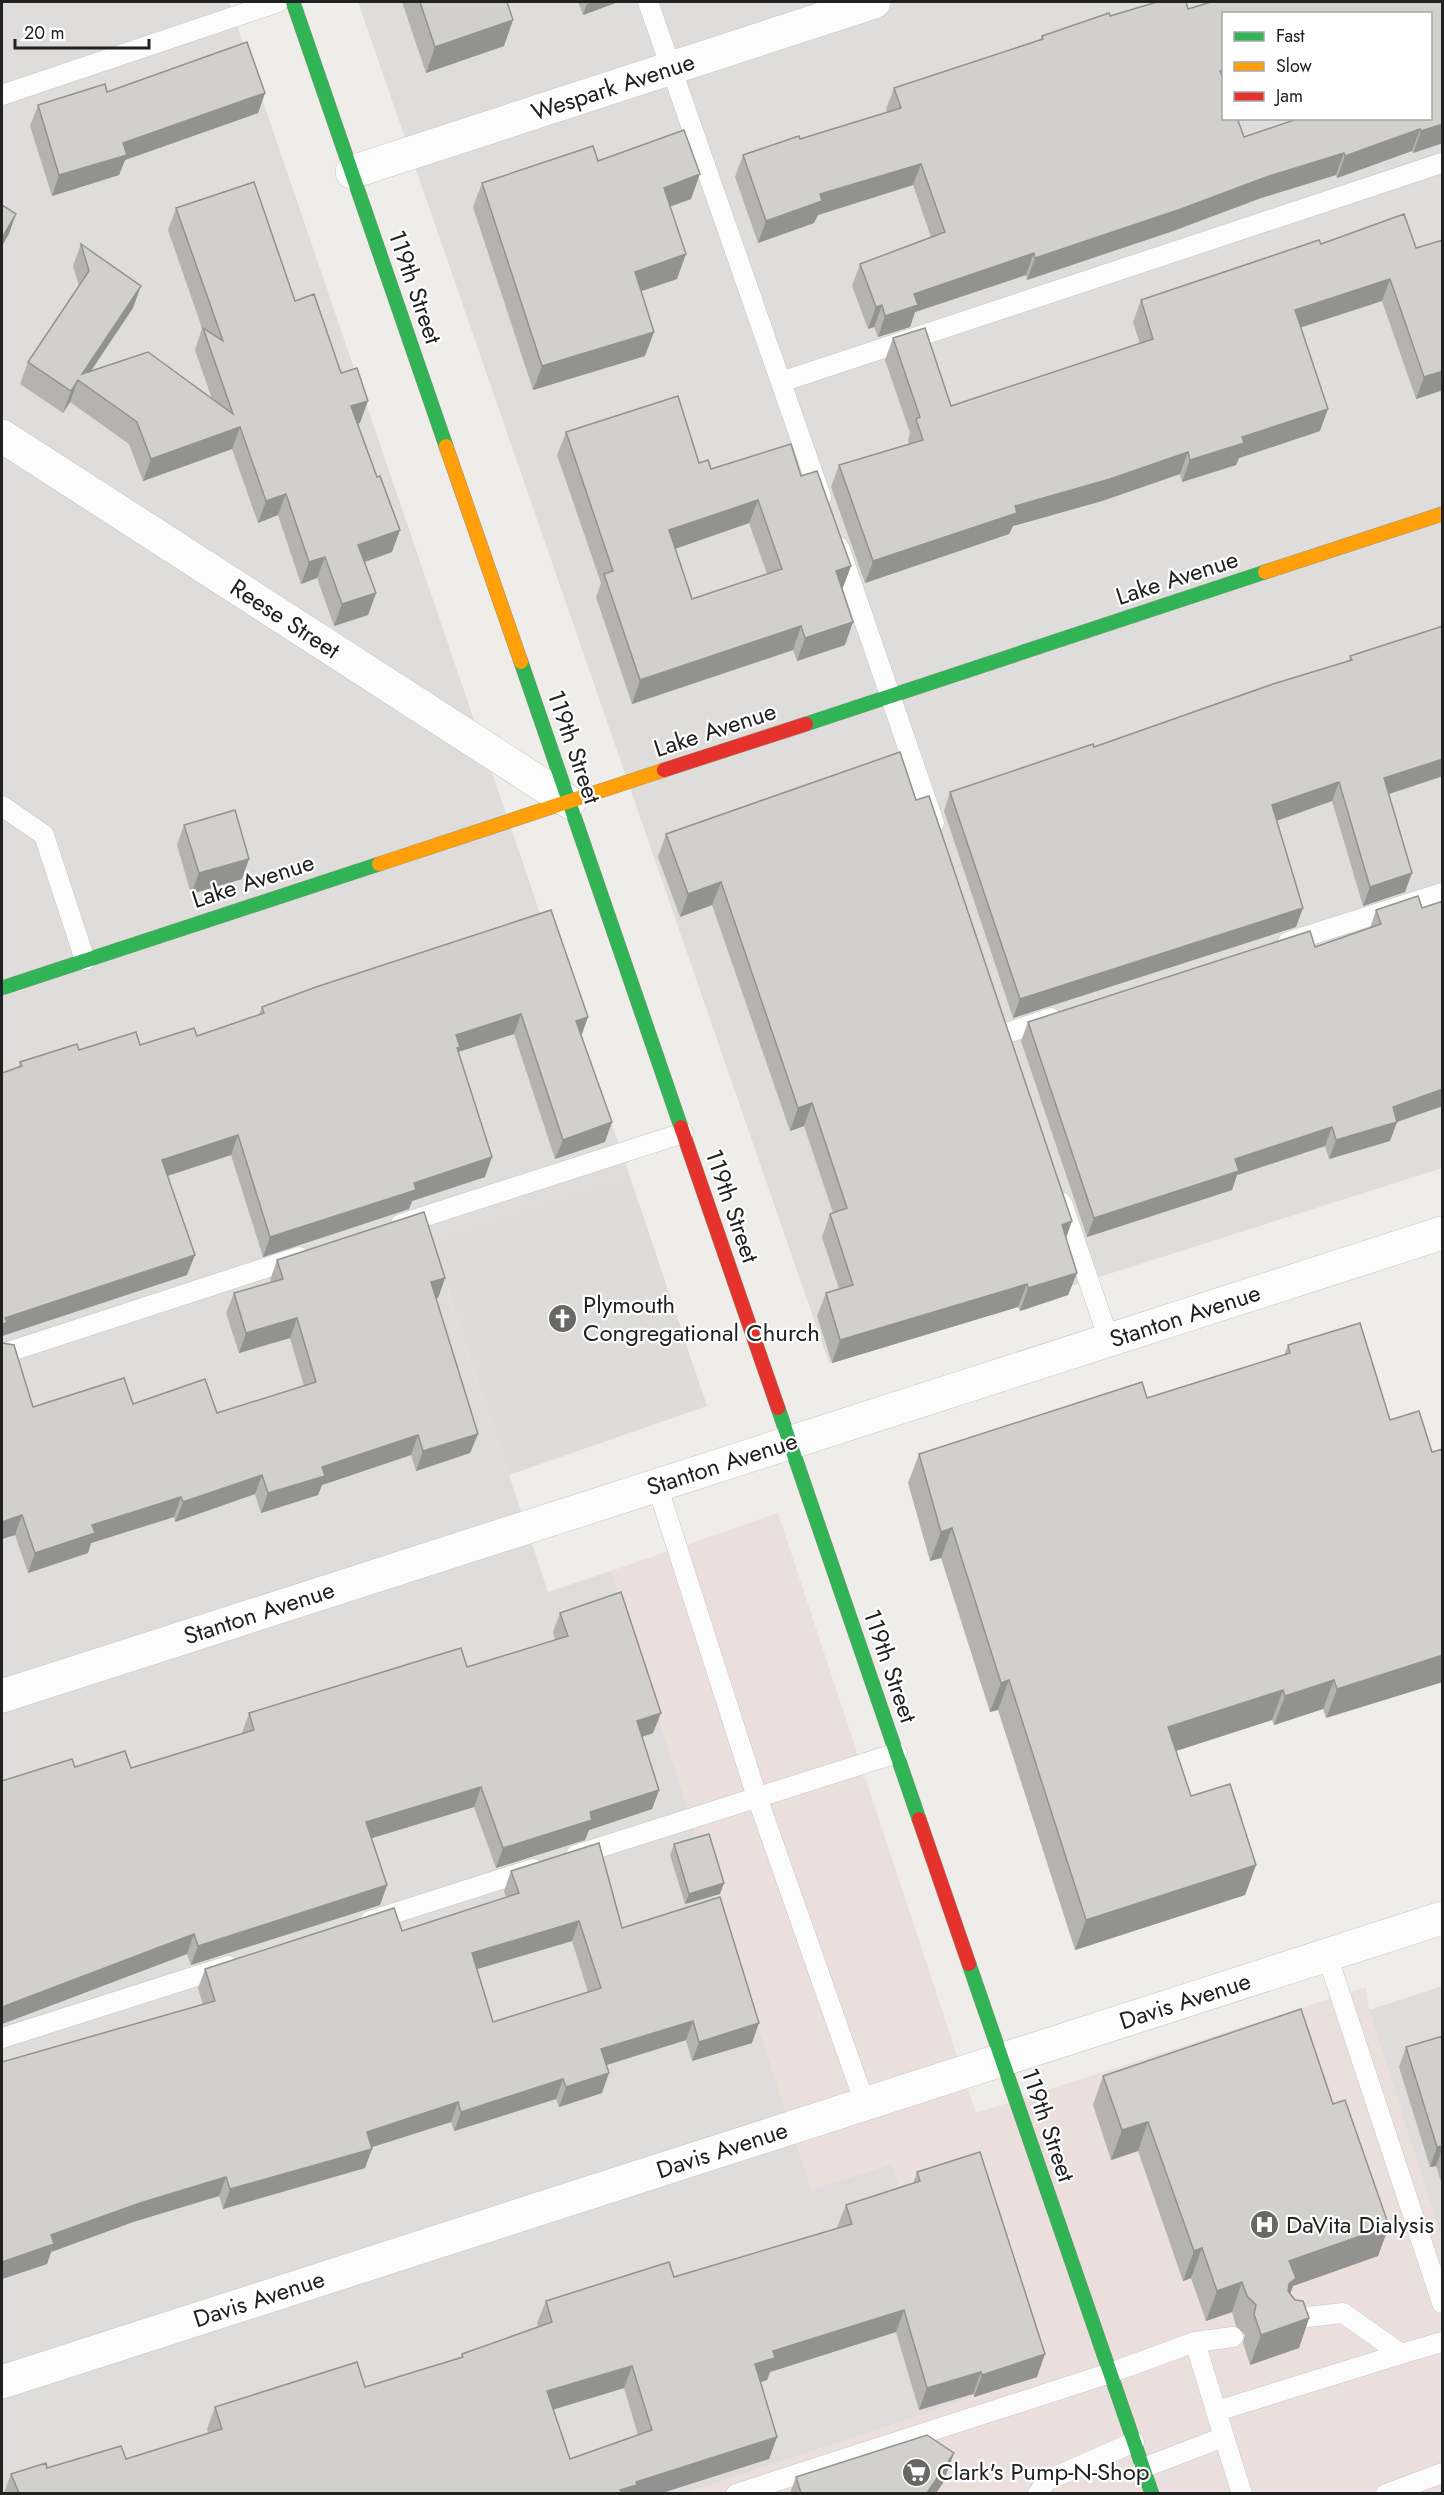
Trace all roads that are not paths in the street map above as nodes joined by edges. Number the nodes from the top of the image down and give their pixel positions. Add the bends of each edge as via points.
1 (278, 2) edge
2 (293, 2) edge
3 (648, 2) edge
4 (874, 2) edge
5 (670, 68) junction
6 (2, 95) edge
7 (1443, 164) edge
8 (352, 172) junction
9 (781, 382) junction
10 (2, 436) edge
11 (1443, 514) edge
12 (892, 696) junction
13 (569, 802) junction
14 (2, 806) edge
15 (940, 842) edge
16 (1443, 893) edge
17 (1274, 947) edge
18 (85, 960) junction
19 (2, 987) edge
20 (996, 1011) edge
21 (1071, 1012) edge
22 (1004, 1034) junction
23 (1011, 1056) edge
24 (683, 1133) junction
25 (1054, 1181) edge
26 (387, 1228) edge
27 (1443, 1233) edge
28 (319, 1251) edge
29 (1109, 1340) junction
30 (2, 1354) edge
31 (789, 1442) junction
32 (657, 1485) junction
33 (2, 1696) edge
34 (897, 1753) junction
35 (757, 1797) junction
36 (1443, 1918) edge
37 (351, 1927) edge
38 (1327, 1955) junction
39 (250, 1959) edge
40 (2, 2038) edge
41 (1002, 2059) junction
42 (865, 2104) junction
43 (1437, 2261) edge
44 (1443, 2302) edge
45 (1289, 2319) edge
46 (1233, 2337) dead end
47 (1195, 2342) junction
48 (1443, 2342) edge
49 (1401, 2354) junction
50 (1110, 2373) junction
51 (2, 2382) edge
52 (1217, 2411) junction
53 (1224, 2437) junction
54 (1134, 2442) junction
55 (1143, 2468) junction
56 (1443, 2473) edge
57 (736, 2493) edge
58 (1038, 2493) edge
59 (1152, 2493) edge
60 (1242, 2493) edge
61 (1386, 2493) edge

1 - 6 lane
2 - 8 street, 119th Street
3 - 5 lane
4 - 5 street, Wespark Avenue
5 - 8 street, Wespark Avenue
5 - 9 lane
7 - 9 lane
8 - 13 street, 119th Street
9 - 12 lane
10 - 13 street, Reese Street
11 - 12 street, Lake Avenue
12 - 13 street, Lake Avenue
12 - 15 lane
13 - 18 street, Lake Avenue
13 - 24 street, 119th Street
14 - 18 lane via 44,835
16 - 17 lane
18 - 19 street, Lake Avenue
20 - 22 lane
21 - 22 lane
22 - 23 lane
24 - 26 lane
24 - 31 street, 119th Street
25 - 29 lane
27 - 29 street, Stanton Avenue
28 - 30 lane
29 - 31 street, Stanton Avenue
31 - 32 street, Stanton Avenue
31 - 34 street, 119th Street
32 - 33 street, Stanton Avenue
32 - 35 lane
34 - 35 lane
34 - 41 street, 119th Street
35 - 37 lane
35 - 42 lane
36 - 38 street, Davis Avenue
38 - 41 street, Davis Avenue
38 - 43 lane
39 - 40 lane
41 - 42 street, Davis Avenue
41 - 50 street, 119th Street
42 - 51 street, Davis Avenue
43 - 44 lane
45 - 49 lane via 1343,2313
46 - 47 lane
47 - 50 lane
47 - 52 lane
48 - 49 lane
49 - 52 lane
50 - 54 street, 119th Street
50 - 57 lane
52 - 53 lane
53 - 55 lane
53 - 60 lane
54 - 55 street, 119th Street
54 - 58 lane via 1046,2481
55 - 59 street, 119th Street
56 - 61 lane

